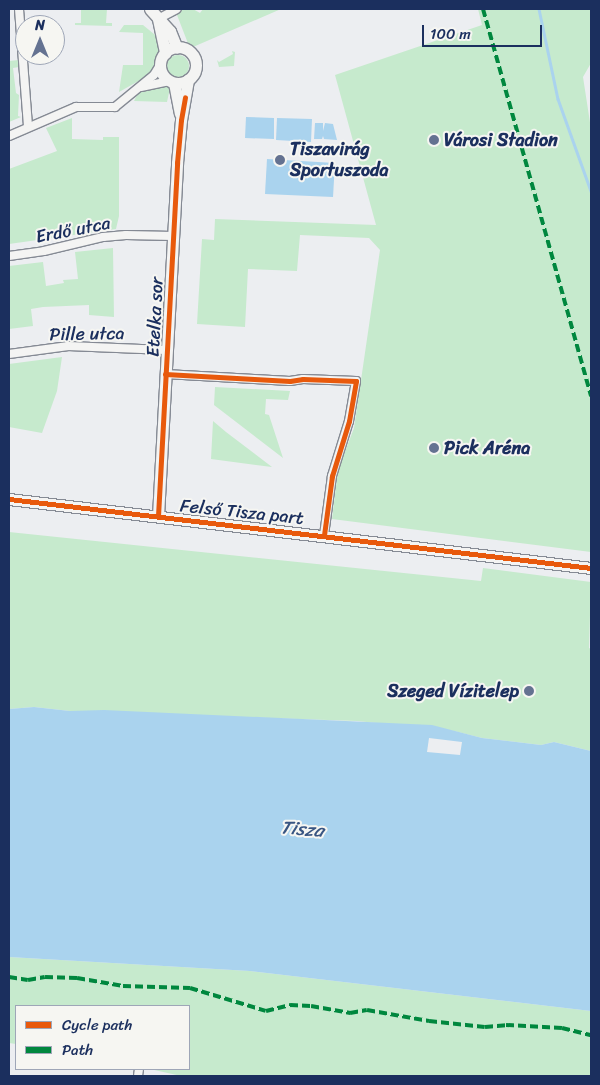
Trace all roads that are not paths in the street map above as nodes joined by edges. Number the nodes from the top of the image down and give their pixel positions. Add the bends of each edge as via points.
1 (19, 9) edge
2 (150, 9) edge
3 (177, 9) edge
4 (158, 19) junction
5 (177, 48) junction
6 (165, 53) junction
7 (160, 65) junction
8 (188, 80) junction
9 (171, 82) junction
10 (139, 87) junction
11 (181, 120) junction
12 (28, 127) junction
13 (9, 136) edge
14 (174, 236) junction
15 (9, 256) edge
16 (166, 350) junction
17 (9, 354) edge
18 (165, 374) junction
19 (9, 499) edge
20 (158, 516) junction
21 (324, 535) junction
22 (591, 568) edge

1 - 12 street
2 - 4 street
3 - 4 street
4 - 5 street via 170,31
4 - 6 street
5 - 6 street
5 - 8 street via 186,50 194,59 195,71
6 - 7 street
7 - 9 street via 162,74
7 - 10 street via 154,75
8 - 9 street
8 - 11 street, Etelka sor
9 - 10 street
9 - 11 street, Etelka sor
10 - 12 street via 115,107 76,107
11 - 14 street, Etelka sor
12 - 13 street
14 - 15 street, Erdő utca via 126,235
14 - 16 street, Etelka sor
16 - 17 street, Pille utca via 68,346
16 - 18 street, Etelka sor
18 - 20 street, Etelka sor
18 - 21 street via 356,382 349,422 332,476
19 - 20 street, Felső Tisza part
20 - 21 street, Felső Tisza part
21 - 22 street, Felső Tisza part

